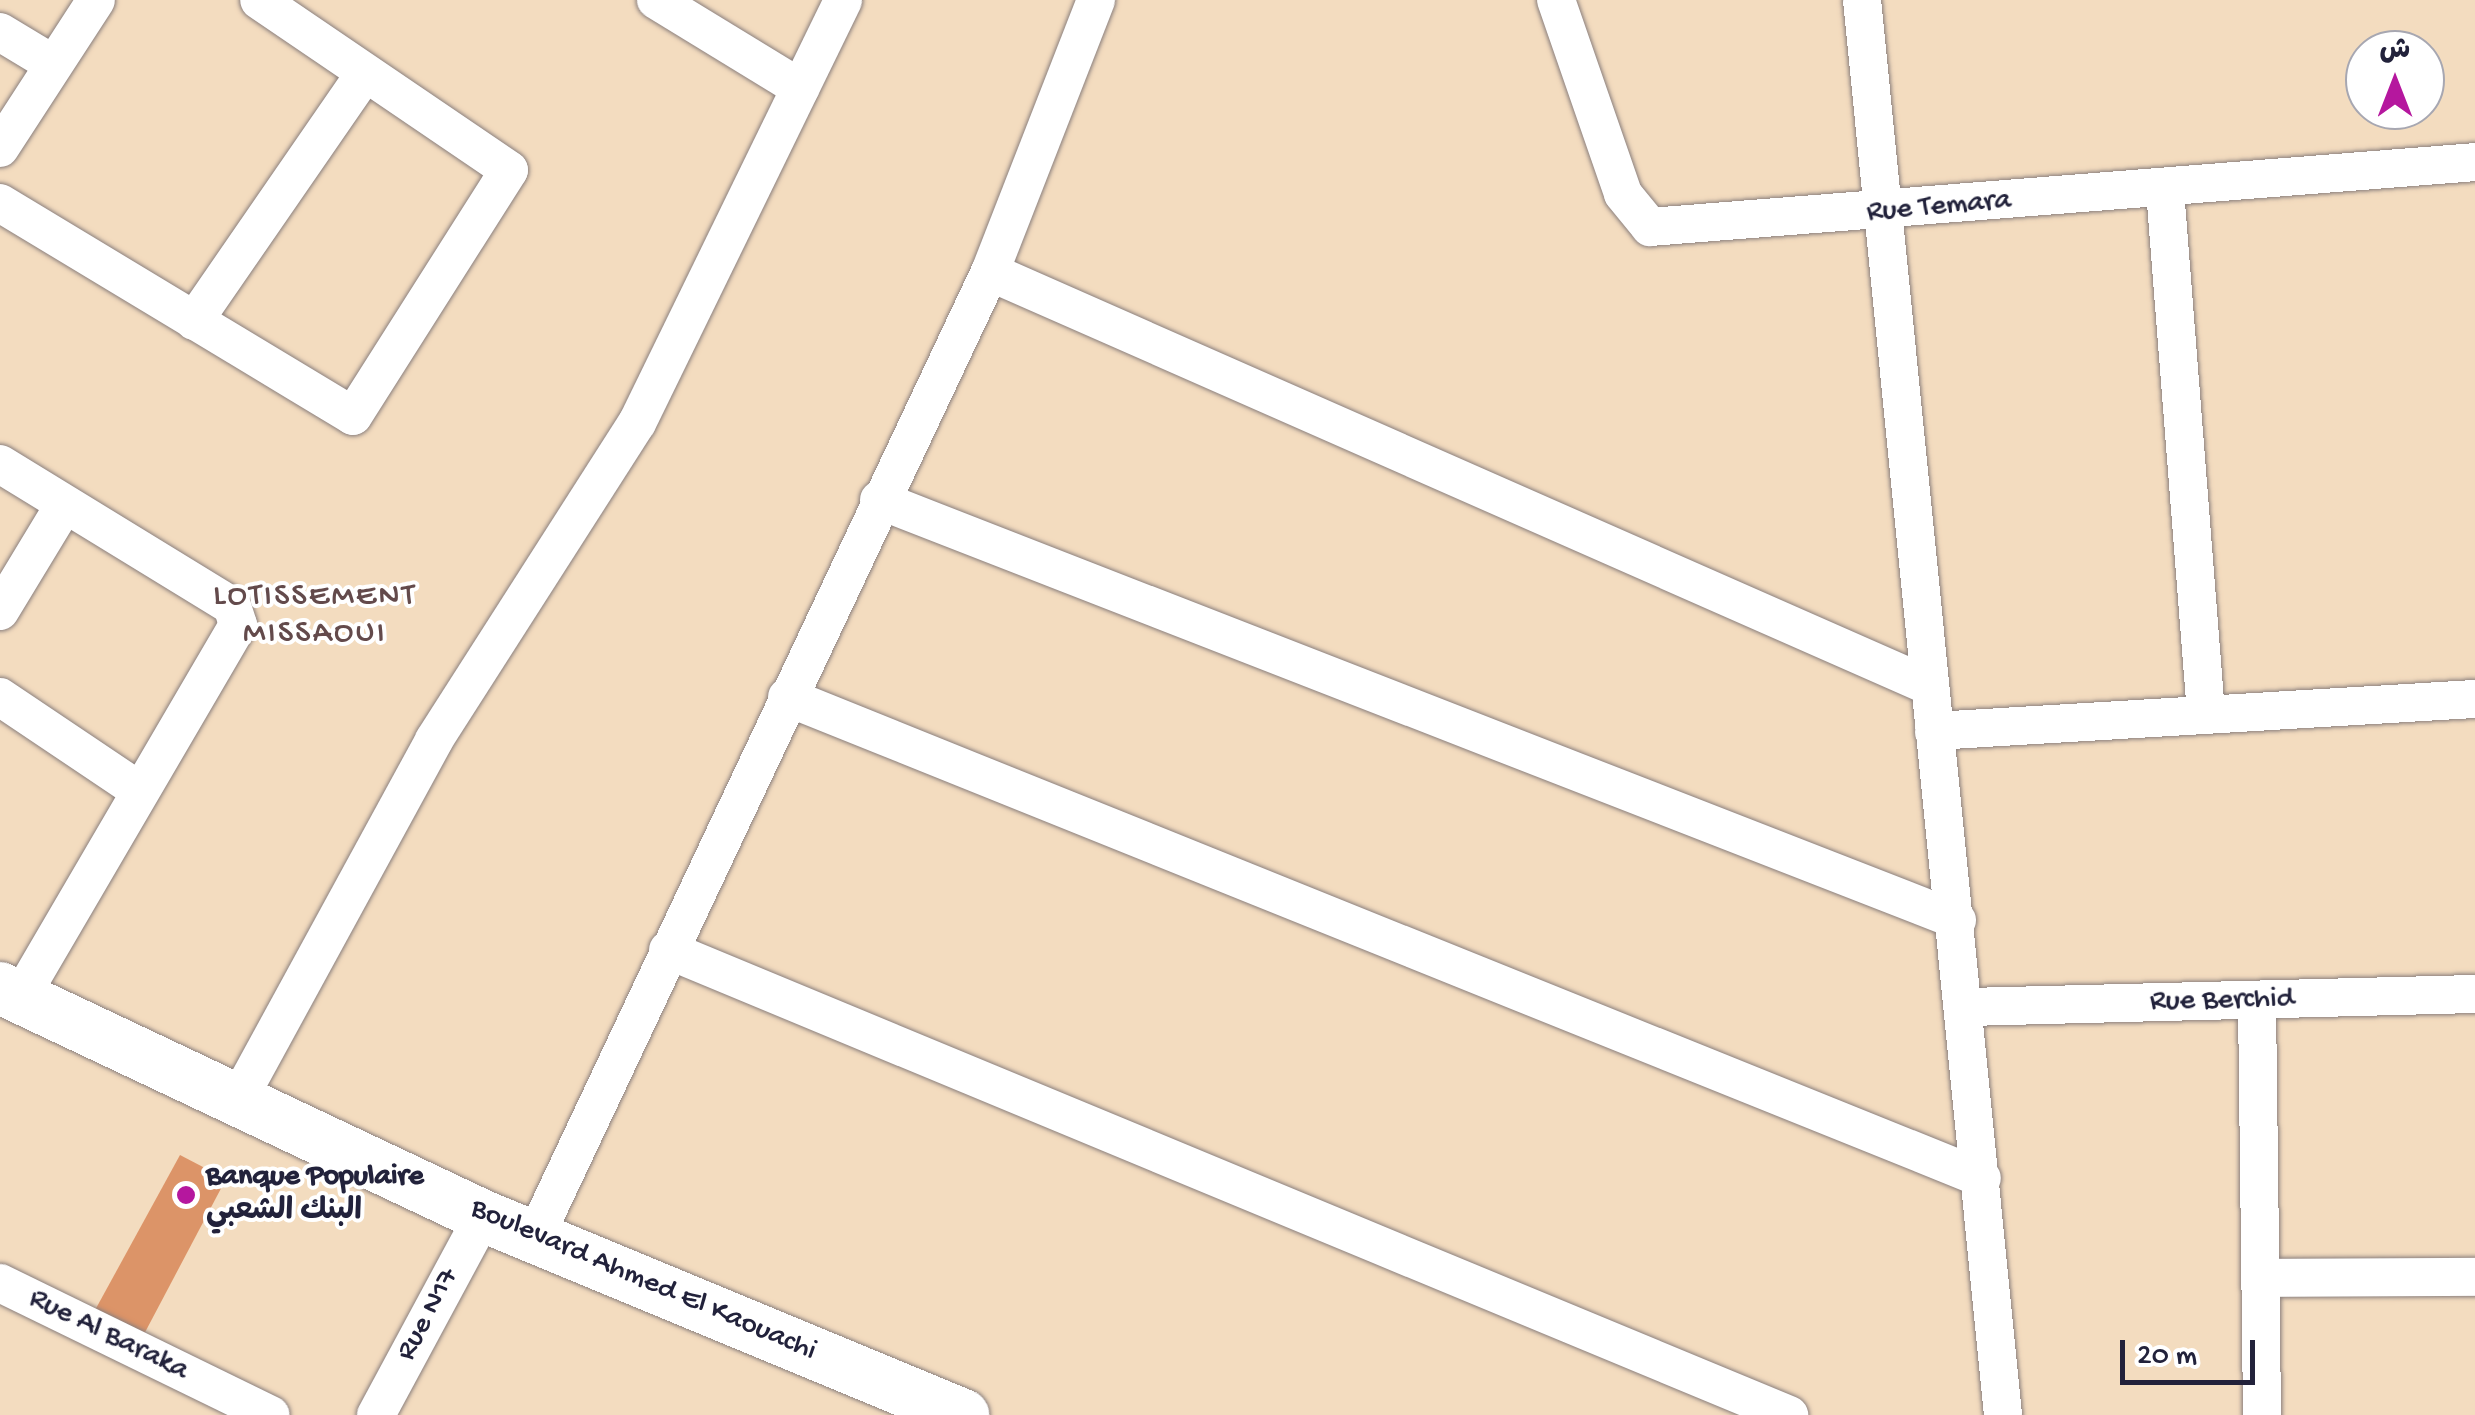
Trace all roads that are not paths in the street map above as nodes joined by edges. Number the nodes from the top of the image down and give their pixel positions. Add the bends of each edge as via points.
1 (96, 0) edge
2 (259, 0) edge
3 (656, 0) edge
4 (843, 0) edge
5 (1096, 0) edge
6 (1556, 0) edge
7 (1862, 0) edge
8 (0, 32) edge
9 (53, 64) junction
10 (365, 73) junction
11 (800, 88) junction
12 (0, 148) edge
13 (2475, 162) edge
14 (2165, 190) junction
15 (0, 203) edge
16 (1883, 212) junction
17 (990, 272) junction
18 (194, 321) junction
19 (0, 464) edge
20 (880, 500) junction
21 (63, 507) junction
22 (0, 611) edge
23 (1930, 686) junction
24 (0, 697) edge
25 (787, 697) junction
26 (2475, 699) edge
27 (2206, 712) junction
28 (1934, 732) junction
29 (137, 789) junction
30 (1957, 920) junction
31 (668, 950) junction
32 (10, 993) edge
33 (2475, 994) edge
34 (2257, 1002) junction
35 (1968, 1007) junction
36 (238, 1100) junction
37 (1982, 1178) junction
38 (482, 1216) junction
39 (535, 1237) junction
40 (2475, 1277) edge
41 (2260, 1278) junction
42 (0, 1282) edge
43 (271, 1415) edge
44 (376, 1415) edge
45 (963, 1415) edge
46 (1789, 1415) edge
47 (2003, 1415) edge
48 (2262, 1415) edge

1 - 9 street
2 - 10 street
3 - 11 street
4 - 11 street
5 - 17 street
6 - 16 street, Rue Temara via 1623,194 1650,227
7 - 16 street
8 - 9 street
9 - 12 street
10 - 18 street
10 - 18 street via 509,170 364,408 339,413
11 - 36 street via 638,423 434,740
13 - 14 street, Rue Temara
14 - 16 street, Rue Temara
14 - 27 street
15 - 18 street
16 - 23 street
17 - 20 street
17 - 23 street
19 - 21 street
20 - 25 street
20 - 30 street
21 - 22 street
21 - 29 street via 238,615
23 - 28 street
24 - 29 street
25 - 31 street
25 - 37 street
26 - 27 street
27 - 28 street
28 - 30 street
29 - 32 street
30 - 35 street
31 - 39 street
31 - 46 street
32 - 36 street, Boulevard Ahmed El Kaouachi
33 - 34 street, Rue Berchid
34 - 35 street, Rue Berchid
34 - 41 street
35 - 37 street
36 - 38 street, Boulevard Ahmed El Kaouachi
37 - 47 street
38 - 39 street, Boulevard Ahmed El Kaouachi
38 - 44 street, Rue N17
39 - 45 street, Boulevard Ahmed El Kaouachi
40 - 41 street
41 - 48 street
42 - 43 street, Rue Al Baraka

